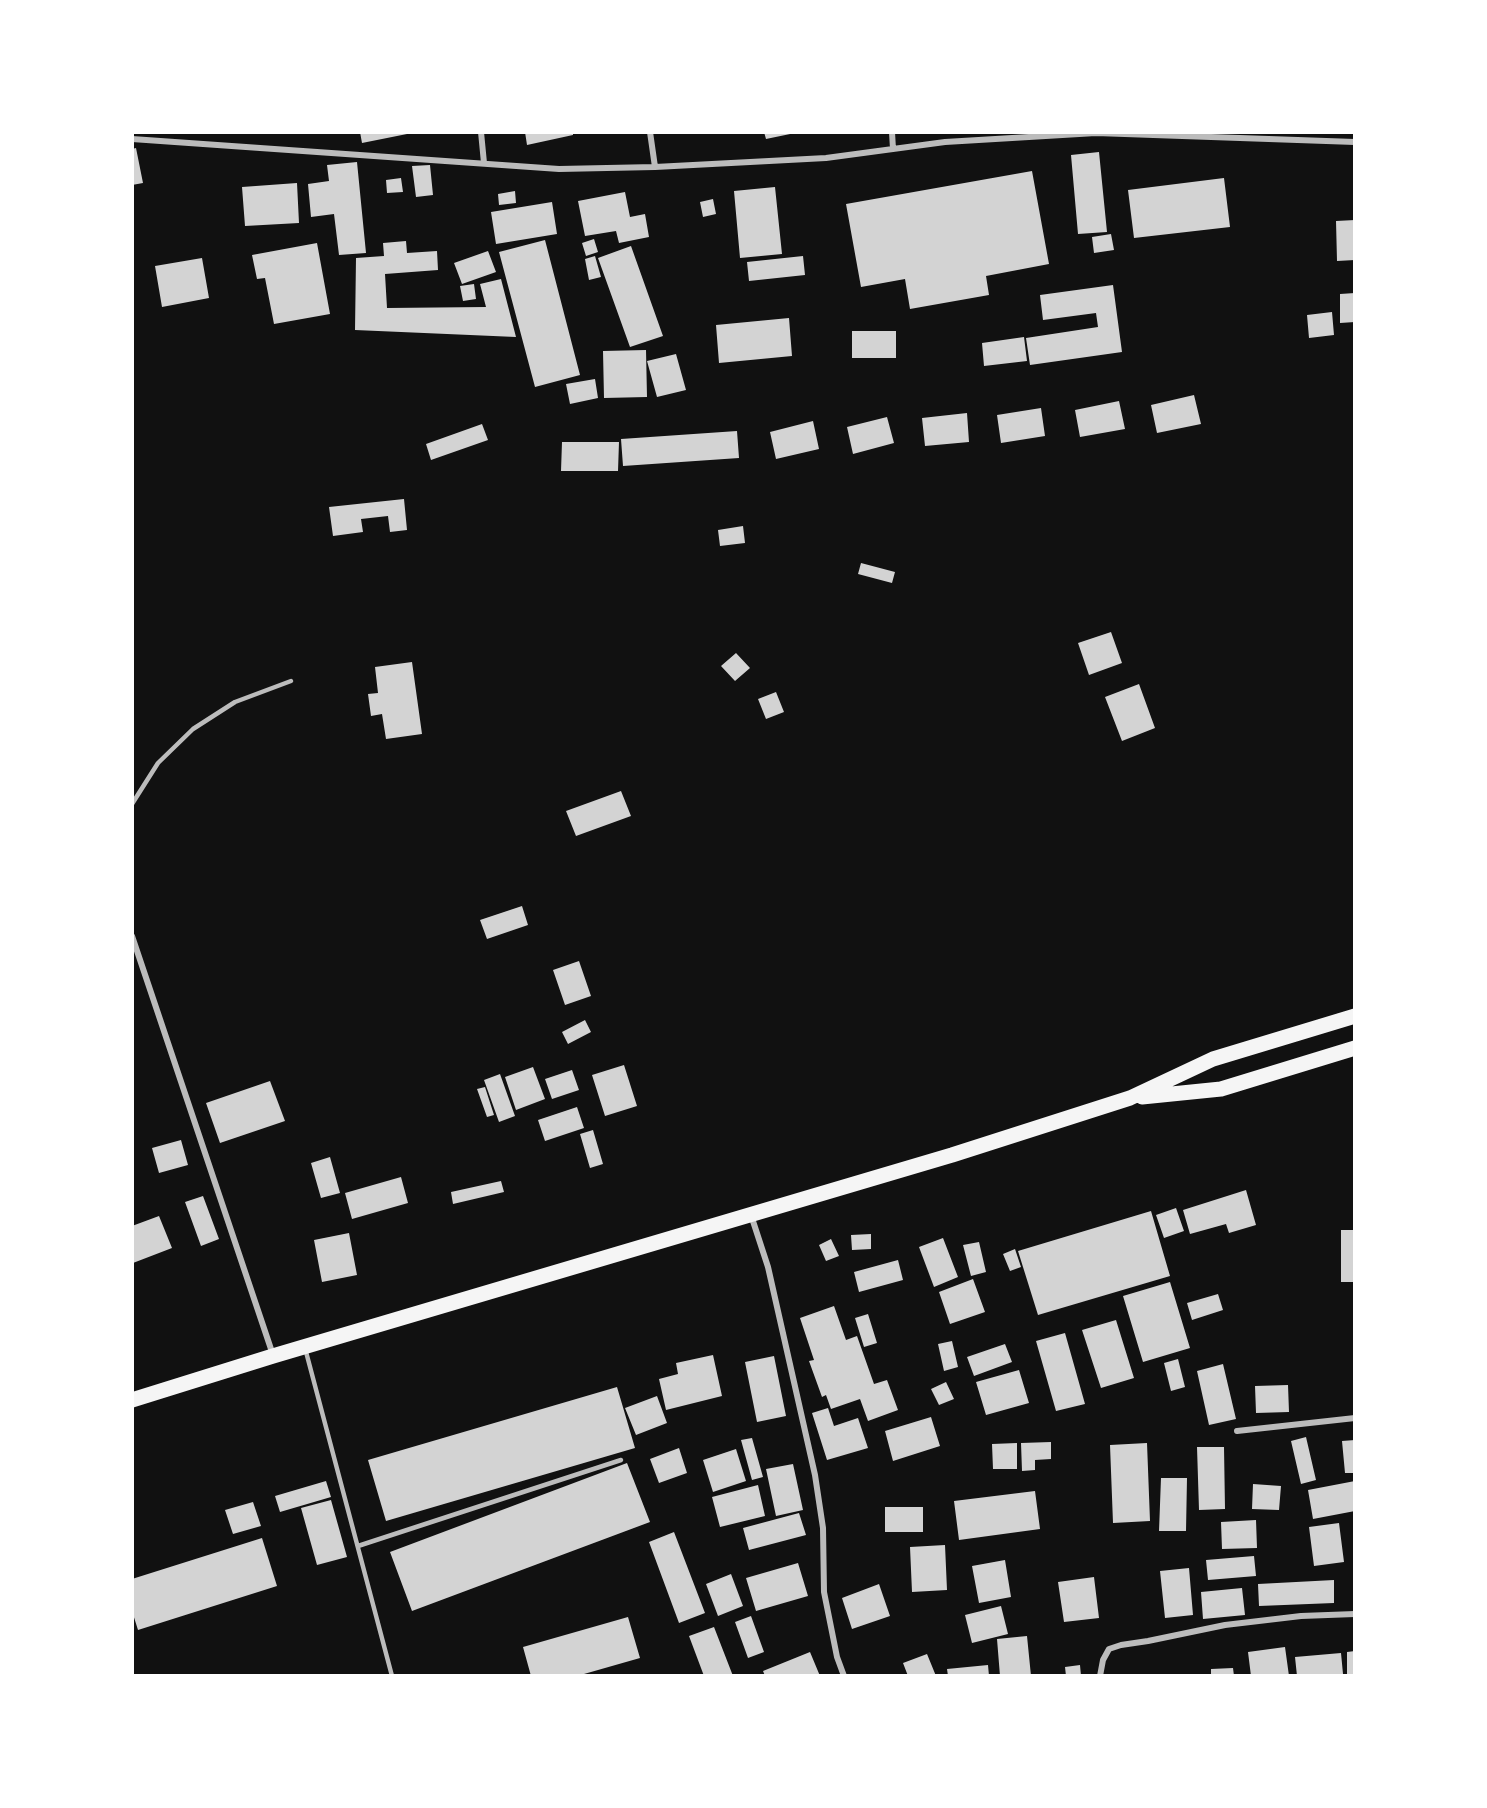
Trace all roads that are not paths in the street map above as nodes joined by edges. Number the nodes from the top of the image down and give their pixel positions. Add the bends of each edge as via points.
1 (481, 132) edge
2 (650, 132) edge
3 (892, 132) edge
4 (1096, 132) edge
5 (132, 139) edge
6 (1355, 142) edge
7 (893, 149) junction
8 (484, 163) junction
9 (655, 167) junction
10 (291, 681) dead end
11 (132, 804) edge
12 (132, 936) edge
13 (1355, 1016) edge
14 (1355, 1048) edge
15 (1130, 1098) junction
16 (751, 1214) junction
17 (305, 1346) junction
18 (273, 1356) junction
19 (132, 1400) edge
20 (1355, 1418) edge
21 (1237, 1431) dead end
22 (621, 1460) dead end
23 (358, 1546) junction
24 (1355, 1614) edge
25 (392, 1676) edge
26 (844, 1676) edge
27 (1100, 1676) edge

1 - 8 street
2 - 9 street
3 - 7 street
4 - 6 street
4 - 7 street
5 - 8 street
7 - 9 street via 826,158
8 - 9 street via 559,169
10 - 11 lane via 235,702 193,729 158,763
12 - 18 street
13 - 15 main road via 1213,1059
14 - 15 main road via 1221,1089
15 - 16 main road
16 - 17 main road
16 - 26 street via 768,1267 815,1475 823,1528 824,1592
17 - 18 main road
17 - 23 lane
18 - 19 main road
20 - 21 street
22 - 23 lane
23 - 25 lane
24 - 27 street via 1225,1625 1121,1645 1109,1649

